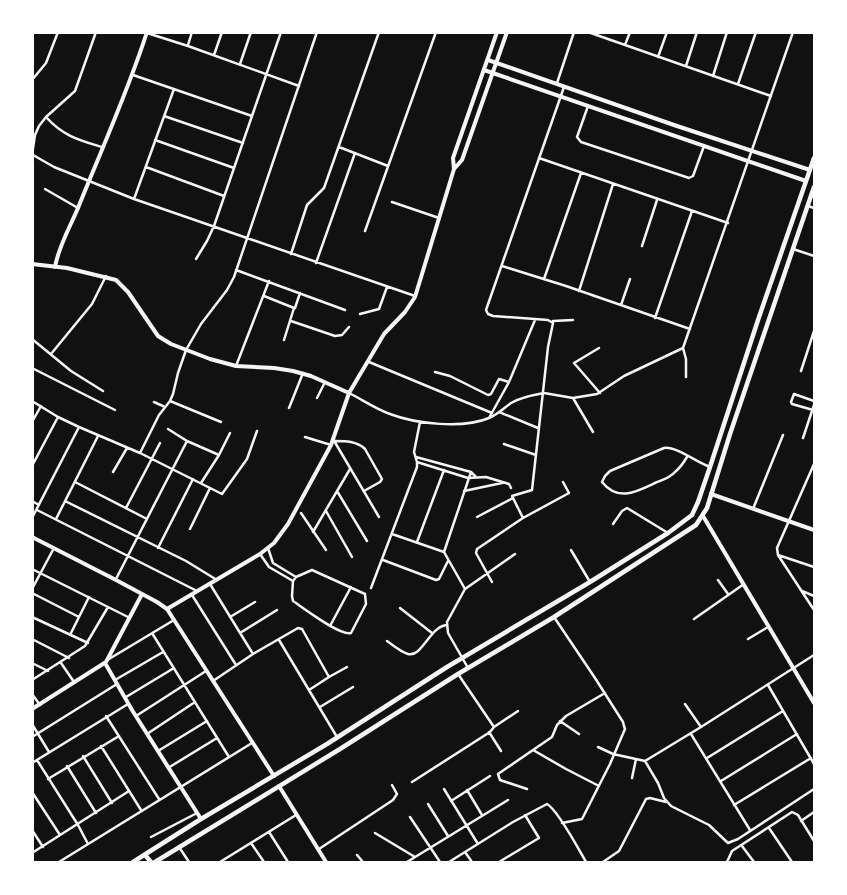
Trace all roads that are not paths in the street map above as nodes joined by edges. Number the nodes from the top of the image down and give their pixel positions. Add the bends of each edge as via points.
1 (58, 32) edge
2 (96, 32) edge
3 (192, 32) edge
4 (222, 32) edge
5 (251, 32) edge
6 (281, 32) edge
7 (317, 32) edge
8 (379, 32) edge
9 (436, 32) edge
10 (497, 32) edge
11 (507, 32) edge
12 (574, 32) edge
13 (588, 32) edge
14 (630, 32) edge
15 (667, 32) edge
16 (697, 32) edge
17 (727, 32) edge
18 (756, 32) edge
19 (793, 32) edge
20 (147, 33) edge
21 (625, 45) junction
22 (188, 46) junction
23 (214, 55) junction
24 (658, 57) junction
25 (488, 60) junction
26 (497, 63) junction
27 (240, 65) junction
28 (686, 66) junction
29 (484, 70) junction
30 (267, 74) junction
31 (493, 74) junction
32 (133, 75) junction
33 (713, 76) junction
34 (32, 80) edge
35 (738, 84) junction
36 (557, 85) junction
37 (299, 86) junction
38 (564, 87) junction
39 (174, 89) junction
40 (561, 96) junction
41 (771, 96) junction
42 (474, 101) junction
43 (483, 104) junction
44 (588, 106) junction
45 (164, 116) junction
46 (46, 117) junction
47 (252, 117) junction
48 (155, 140) junction
49 (243, 143) junction
50 (704, 146) junction
51 (339, 147) junction
52 (104, 148) junction
53 (751, 150) junction
54 (355, 153) junction
55 (32, 155) edge
56 (539, 158) junction
57 (814, 158) edge
58 (748, 160) junction
59 (779, 160) junction
60 (388, 166) junction
61 (146, 167) junction
62 (234, 168) junction
63 (454, 169) junction
64 (776, 170) junction
65 (810, 170) junction
66 (581, 173) junction
67 (806, 181) junction
68 (89, 182) junction
69 (613, 184) junction
70 (814, 187) edge
71 (45, 188) dead end
72 (224, 196) junction
73 (134, 199) junction
74 (657, 199) junction
75 (392, 202) dead end
76 (808, 206) junction
77 (78, 208) junction
78 (814, 208) edge
79 (692, 211) junction
80 (439, 218) junction
81 (728, 223) junction
82 (214, 226) junction
83 (364, 231) dead end
84 (247, 239) junction
85 (642, 246) dead end
86 (793, 249) junction
87 (291, 254) junction
88 (814, 256) edge
89 (196, 259) dead end
90 (316, 263) junction
91 (32, 264) edge
92 (55, 266) junction
93 (502, 266) junction
94 (236, 270) junction
95 (106, 276) junction
96 (544, 279) junction
97 (630, 279) dead end
98 (268, 281) junction
99 (387, 287) junction
100 (579, 291) junction
101 (300, 293) junction
102 (264, 296) junction
103 (415, 296) junction
104 (621, 305) junction
105 (294, 308) junction
106 (345, 310) dead end
107 (360, 314) dead end
108 (655, 318) junction
109 (290, 320) junction
110 (535, 320) junction
111 (573, 320) dead end
112 (758, 320) junction
113 (553, 321) junction
114 (767, 323) junction
115 (349, 327) dead end
116 (690, 329) junction
117 (814, 331) edge
118 (32, 339) edge
119 (284, 340) dead end
120 (599, 348) dead end
121 (683, 348) junction
122 (186, 350) junction
123 (51, 354) junction
124 (367, 361) junction
125 (236, 366) junction
126 (32, 368) edge
127 (801, 371) dead end
128 (435, 372) dead end
129 (303, 374) junction
130 (686, 377) dead end
131 (325, 382) junction
132 (510, 382) junction
133 (103, 391) dead end
134 (349, 393) junction
135 (544, 393) junction
136 (600, 393) junction
137 (317, 398) dead end
138 (573, 398) junction
139 (32, 400) edge
140 (170, 401) junction
141 (814, 401) edge
142 (154, 402) dead end
143 (814, 405) edge
144 (41, 406) junction
145 (165, 407) junction
146 (289, 408) dead end
147 (115, 410) dead end
148 (813, 410) junction
149 (499, 412) junction
150 (492, 413) junction
151 (58, 417) junction
152 (490, 418) junction
153 (420, 421) junction
154 (32, 422) edge
155 (221, 422) dead end
156 (79, 427) junction
157 (538, 428) junction
158 (168, 429) dead end
159 (257, 431) dead end
160 (593, 432) dead end
161 (230, 433) dead end
162 (783, 435) dead end
163 (98, 436) junction
164 (305, 437) dead end
165 (803, 438) dead end
166 (334, 440) junction
167 (187, 441) junction
168 (160, 443) dead end
169 (504, 444) dead end
170 (331, 445) junction
171 (127, 448) junction
172 (140, 453) junction
173 (219, 455) junction
174 (536, 455) junction
175 (416, 457) junction
176 (687, 457) junction
177 (152, 459) junction
178 (417, 462) junction
179 (814, 464) edge
180 (32, 466) edge
181 (710, 467) junction
182 (350, 469) junction
183 (172, 470) junction
184 (444, 470) junction
185 (113, 472) dead end
186 (470, 472) junction
187 (476, 477) junction
188 (468, 478) junction
189 (193, 479) junction
190 (75, 482) junction
191 (503, 482) junction
192 (563, 482) dead end
193 (201, 483) junction
194 (210, 488) junction
195 (511, 488) dead end
196 (337, 491) junction
197 (464, 491) junction
198 (363, 492) junction
199 (711, 494) junction
200 (512, 497) junction
201 (32, 501) edge
202 (65, 501) junction
203 (39, 505) junction
204 (126, 508) junction
205 (753, 509) junction
206 (37, 510) junction
207 (326, 511) junction
208 (301, 513) dead end
209 (477, 516) dead end
210 (703, 516) junction
211 (378, 517) dead end
212 (32, 518) edge
213 (523, 518) junction
214 (147, 519) junction
215 (56, 520) junction
216 (789, 521) junction
217 (613, 524) dead end
218 (190, 529) dead end
219 (814, 530) edge
220 (313, 532) junction
221 (668, 532) junction
222 (392, 534) junction
223 (32, 537) edge
224 (138, 538) junction
225 (367, 541) dead end
226 (417, 542) junction
227 (54, 548) junction
228 (158, 548) junction
229 (268, 548) junction
230 (326, 550) dead end
231 (571, 550) dead end
232 (444, 552) junction
233 (260, 554) junction
234 (515, 554) dead end
235 (778, 554) junction
236 (128, 556) junction
237 (352, 557) dead end
238 (382, 560) junction
239 (448, 560) junction
240 (273, 563) junction
241 (269, 567) junction
242 (814, 567) edge
243 (32, 569) edge
244 (41, 573) junction
245 (487, 574) junction
246 (296, 576) junction
247 (116, 580) junction
248 (217, 580) junction
249 (718, 580) dead end
250 (293, 581) junction
251 (492, 582) dead end
252 (590, 582) junction
253 (210, 584) junction
254 (744, 584) junction
255 (351, 587) junction
256 (371, 588) dead end
257 (32, 589) edge
258 (465, 589) junction
259 (802, 591) junction
260 (197, 592) junction
261 (32, 593) edge
262 (142, 594) junction
263 (728, 594) junction
264 (192, 595) junction
265 (569, 595) junction
266 (814, 596) edge
267 (89, 598) junction
268 (255, 602) dead end
269 (575, 603) junction
270 (108, 607) junction
271 (400, 608) dead end
272 (166, 609) junction
273 (277, 610) dead end
274 (814, 610) edge
275 (32, 617) edge
276 (79, 617) junction
277 (230, 617) junction
278 (554, 617) junction
279 (130, 618) junction
280 (694, 619) dead end
281 (174, 620) junction
282 (447, 625) junction
283 (330, 626) junction
284 (770, 626) junction
285 (152, 633) junction
286 (240, 633) junction
287 (432, 633) junction
288 (70, 634) junction
289 (32, 639) edge
290 (279, 639) junction
291 (748, 639) dead end
292 (387, 641) dead end
293 (88, 643) junction
294 (163, 652) junction
295 (253, 654) junction
296 (814, 655) edge
297 (69, 658) junction
298 (462, 658) junction
299 (106, 662) junction
300 (32, 663) edge
301 (61, 663) junction
302 (236, 665) junction
303 (347, 667) dead end
304 (174, 668) junction
305 (468, 668) junction
306 (793, 668) junction
307 (207, 670) junction
308 (48, 671) junction
309 (458, 674) junction
310 (329, 677) junction
311 (32, 680) edge
312 (213, 681) junction
313 (116, 682) junction
314 (74, 683) junction
315 (184, 684) junction
316 (768, 685) junction
317 (353, 687) dead end
318 (310, 690) junction
319 (605, 693) junction
320 (32, 694) edge
321 (124, 698) junction
322 (195, 702) junction
323 (128, 704) junction
324 (685, 704) dead end
325 (814, 704) edge
326 (40, 705) junction
327 (320, 707) junction
328 (382, 708) junction
329 (32, 710) edge
330 (518, 711) dead end
331 (783, 711) junction
332 (106, 716) junction
333 (136, 716) junction
334 (389, 719) junction
335 (206, 721) junction
336 (560, 722) junction
337 (32, 724) edge
338 (494, 726) junction
339 (701, 728) junction
340 (489, 732) junction
341 (39, 734) junction
342 (146, 734) junction
343 (580, 734) dead end
344 (691, 734) junction
345 (797, 734) junction
346 (119, 736) junction
347 (32, 737) edge
348 (337, 737) junction
349 (217, 738) junction
350 (252, 742) junction
351 (101, 745) junction
352 (598, 747) dead end
353 (533, 750) junction
354 (158, 751) junction
355 (501, 751) dead end
356 (49, 752) junction
357 (614, 754) junction
358 (83, 756) junction
359 (229, 757) junction
360 (707, 758) junction
361 (811, 758) junction
362 (636, 759) junction
363 (37, 760) junction
364 (645, 761) junction
365 (32, 763) edge
366 (814, 764) edge
367 (67, 766) junction
368 (168, 768) junction
369 (274, 776) junction
370 (490, 776) dead end
371 (632, 778) dead end
372 (48, 779) junction
373 (720, 781) junction
374 (412, 782) dead end
375 (392, 785) dead end
376 (279, 786) junction
377 (599, 786) junction
378 (180, 787) junction
379 (444, 789) dead end
380 (527, 789) dead end
381 (814, 789) edge
382 (468, 790) junction
383 (129, 791) junction
384 (32, 792) edge
385 (159, 799) junction
386 (508, 800) dead end
387 (450, 801) junction
388 (112, 803) junction
389 (667, 803) junction
390 (428, 804) dead end
391 (734, 805) junction
392 (141, 810) junction
393 (814, 812) edge
394 (96, 813) junction
395 (197, 813) junction
396 (298, 815) junction
397 (482, 815) junction
398 (525, 815) junction
399 (410, 817) dead end
400 (202, 819) junction
401 (802, 821) junction
402 (562, 823) junction
403 (78, 825) junction
404 (466, 825) junction
405 (769, 828) junction
406 (32, 830) edge
407 (750, 830) junction
408 (269, 832) junction
409 (375, 833) dead end
410 (60, 836) junction
411 (448, 836) junction
412 (151, 837) dead end
413 (814, 841) edge
414 (251, 843) junction
415 (88, 844) junction
416 (478, 844) junction
417 (742, 845) junction
418 (43, 847) junction
419 (179, 847) junction
420 (431, 848) junction
421 (319, 850) junction
422 (465, 852) junction
423 (32, 853) edge
424 (357, 854) dead end
425 (145, 855) junction
426 (415, 857) junction
427 (263, 861) edge
428 (58, 862) edge
429 (134, 862) edge
430 (153, 862) edge
431 (188, 862) edge
432 (220, 862) edge
433 (259, 862) edge
434 (288, 862) edge
435 (326, 862) edge
436 (362, 862) edge
437 (407, 862) edge
438 (440, 862) edge
439 (449, 862) edge
440 (472, 862) edge
441 (499, 862) edge
442 (586, 862) edge
443 (603, 862) edge
444 (727, 862) edge
445 (754, 862) edge
446 (792, 862) edge

1 - 34 street via 46,63
2 - 46 street via 75,90
3 - 22 street
4 - 23 street
5 - 27 street
6 - 30 street
7 - 37 street
8 - 51 street
9 - 60 street
10 - 25 street
11 - 26 street
12 - 36 street
13 - 21 street
14 - 21 street
15 - 24 street
16 - 28 street
17 - 33 street
18 - 35 street
19 - 41 street
20 - 22 street
20 - 32 street
21 - 24 street
22 - 23 street
23 - 27 street
24 - 28 street
25 - 26 street
25 - 29 street
26 - 31 street
26 - 36 street
27 - 30 street
28 - 33 street
29 - 31 street
29 - 42 street
30 - 37 street
30 - 47 street
31 - 40 street
31 - 43 street
32 - 39 street
32 - 52 street
33 - 35 street
35 - 41 street
36 - 38 street
37 - 84 street
38 - 40 street
38 - 53 street
39 - 45 street
39 - 47 street
40 - 44 street
40 - 56 street
41 - 53 street
42 - 43 street
42 - 63 street via 453,158
43 - 63 street via 462,160
44 - 50 street
44 - 50 street via 577,138 581,142 688,178 693,176
45 - 48 street
45 - 49 street
46 - 52 street via 67,136
46 - 55 street via 36,131
47 - 49 street
48 - 61 street
48 - 62 street
49 - 62 street
50 - 58 street
51 - 54 street
51 - 87 street via 324,188 304,211
52 - 68 street
53 - 58 street
53 - 59 street
54 - 60 street
54 - 90 street
55 - 68 street
56 - 66 street
56 - 93 street
57 - 65 main road
58 - 64 street
58 - 81 street
59 - 64 street
59 - 65 street
60 - 83 street
61 - 72 street
61 - 73 street
62 - 72 street
63 - 80 street
64 - 67 street
65 - 67 main road
66 - 69 street
66 - 96 street
67 - 112 main road
68 - 73 street
68 - 77 street
69 - 74 street
69 - 100 street
70 - 76 main road
71 - 77 street
72 - 82 street
73 - 82 street
74 - 79 street
74 - 85 street
75 - 80 street
76 - 78 street
76 - 86 main road
77 - 92 street
79 - 81 street
79 - 108 street
80 - 103 street
81 - 116 street
82 - 84 street
82 - 89 street
84 - 87 street
84 - 94 street
86 - 88 street
86 - 114 main road
87 - 90 street
90 - 99 street
91 - 92 street
92 - 95 street
93 - 96 street
93 - 110 street via 486,310 488,314
94 - 98 street
94 - 122 street via 227,290 200,324
95 - 122 street via 123,286 158,336
95 - 123 street via 92,304
96 - 100 street
97 - 104 street
98 - 101 street
98 - 102 street
99 - 103 street
99 - 107 street via 379,309
100 - 104 street
101 - 105 street
101 - 106 street
102 - 105 street
102 - 125 street
103 - 124 street
104 - 108 street
105 - 109 street
108 - 116 street
109 - 115 street via 335,336 342,335
109 - 119 street
110 - 113 street
110 - 132 street
111 - 113 street
112 - 114 main road
112 - 181 main road
113 - 135 street
114 - 199 main road
116 - 121 street
117 - 127 street
118 - 123 street
120 - 136 street via 574,363
121 - 130 street
121 - 136 street via 624,376
122 - 125 street
122 - 140 street
123 - 133 street
124 - 134 street
124 - 150 street
125 - 129 street via 282,368
126 - 147 street
128 - 132 street via 488,395 499,379
129 - 131 street
129 - 146 street
131 - 134 street
131 - 137 street
132 - 150 street
134 - 153 street via 392,415
134 - 166 street
135 - 138 street
135 - 149 street via 519,399
135 - 157 street
136 - 138 street
138 - 160 street
139 - 144 street
140 - 145 street
140 - 155 street
141 - 148 street via 794,394 791,402
142 - 145 street
143 - 148 street
144 - 151 street
144 - 154 street
145 - 172 street
148 - 165 street
149 - 152 street
149 - 157 street
150 - 152 street
151 - 156 street
151 - 180 street
152 - 153 street via 456,424
153 - 175 street via 414,452
156 - 163 street
156 - 203 street
157 - 174 street
158 - 167 street
159 - 194 street via 247,459 222,494
161 - 173 street
162 - 205 street
163 - 171 street
163 - 190 street
164 - 170 street
166 - 170 street
166 - 182 street
166 - 198 street via 362,446 376,470 381,481
167 - 173 street
167 - 183 street
168 - 177 street
169 - 174 street
170 - 229 street via 288,524
171 - 172 street
171 - 185 street
172 - 177 street
173 - 193 street
174 - 200 street via 532,490
175 - 178 street
175 - 186 street
176 - 176 street via 671,476 633,493 618,492 602,482 610,472 664,448 670,447
176 - 181 street
177 - 183 street
177 - 204 street
178 - 184 street
178 - 222 street
179 - 216 street
181 - 221 main road via 694,512
182 - 196 street
182 - 198 street
183 - 189 street
183 - 214 street
184 - 188 street
184 - 226 street
186 - 187 street
186 - 188 street
187 - 188 street
187 - 191 street
188 - 197 street
189 - 193 street
189 - 228 street
190 - 202 street
190 - 204 street
191 - 195 street
191 - 197 street
192 - 213 street via 569,493
193 - 194 street
194 - 218 street
196 - 207 street
196 - 225 street
197 - 232 street
198 - 211 street
199 - 205 street
199 - 210 main road
200 - 209 street
200 - 213 street
201 - 203 street
202 - 215 street
202 - 224 street
203 - 206 street
204 - 214 street
205 - 216 street
206 - 212 street
206 - 215 street
207 - 220 street
207 - 237 street
208 - 220 street
210 - 254 street
210 - 269 main road via 688,531
213 - 245 street via 476,549
214 - 224 street
215 - 236 street
216 - 219 street
216 - 235 street via 778,544
217 - 221 street via 627,508
220 - 230 street
221 - 252 main road
222 - 226 street
222 - 238 street
223 - 227 street
224 - 228 street
224 - 236 street
226 - 232 street
227 - 244 street
227 - 247 street
228 - 248 street
229 - 233 street
229 - 240 street
231 - 252 street
232 - 239 street
233 - 241 street
233 - 248 street
234 - 245 street
235 - 242 street
235 - 259 street
236 - 247 street
236 - 260 street
238 - 239 street via 436,580 440,579
238 - 256 street
239 - 258 street
240 - 241 street
240 - 246 street
241 - 250 street
243 - 244 street
244 - 257 street
244 - 267 street
245 - 251 street
245 - 258 street
246 - 250 street
246 - 255 street via 312,570
247 - 262 street
248 - 253 street
249 - 263 street
250 - 283 street via 294,601
252 - 265 main road
253 - 260 street
253 - 277 street
254 - 263 street
254 - 284 street
255 - 283 street
255 - 283 street via 365,594 366,601 353,631 347,634
258 - 282 street
259 - 266 street
259 - 274 street
260 - 264 street
261 - 276 street
262 - 272 street
262 - 279 street
263 - 280 street
264 - 272 street
264 - 302 street
265 - 269 main road
265 - 298 main road
267 - 270 street
267 - 276 street
268 - 277 street
269 - 278 main road
270 - 279 street
270 - 293 street
271 - 287 street
272 - 281 street
273 - 286 street
275 - 288 street
276 - 288 street
277 - 286 street
278 - 305 main road
278 - 319 street
279 - 299 street
281 - 285 street
281 - 307 street
282 - 287 street
282 - 298 street
284 - 291 street
284 - 306 street
285 - 294 street
285 - 299 street
286 - 295 street
287 - 292 street via 416,652 410,654
288 - 293 street
289 - 297 street
290 - 295 street
290 - 310 street via 298,628 302,629
290 - 318 street
293 - 297 street
294 - 304 street
294 - 313 street
295 - 302 street
296 - 306 street
297 - 301 street
298 - 305 street
298 - 328 main road
299 - 313 street
299 - 314 street
300 - 308 street
301 - 308 street
301 - 314 street
302 - 312 street
303 - 310 street
304 - 315 street
304 - 321 street
305 - 309 main road
306 - 316 street
306 - 325 street
307 - 312 street
307 - 315 street
308 - 311 street
309 - 334 main road
309 - 338 street
310 - 318 street
312 - 350 street
313 - 321 street
313 - 341 street
314 - 326 street
315 - 322 street
315 - 333 street
316 - 331 street
316 - 339 street
317 - 327 street
318 - 327 street
319 - 336 street
319 - 357 street via 625,729
320 - 326 street
321 - 323 street
322 - 335 street
322 - 342 street
323 - 332 street
323 - 333 street
324 - 339 street
326 - 329 street
327 - 348 street
328 - 334 main road
328 - 348 main road
330 - 338 street
331 - 345 street
331 - 360 street
332 - 346 street
332 - 356 street
333 - 342 street
334 - 376 main road
335 - 349 street
335 - 354 street
336 - 343 street
336 - 353 street via 552,737
337 - 341 street
338 - 340 street
339 - 344 street
340 - 355 street
340 - 374 street
341 - 347 street
341 - 356 street
342 - 354 street
344 - 360 street
344 - 364 street
345 - 361 street
345 - 373 street
346 - 351 street
346 - 385 street
348 - 369 main road
349 - 359 street
349 - 368 street
350 - 359 street
350 - 369 street
351 - 358 street
351 - 383 street
352 - 357 street
353 - 377 street
353 - 380 street via 498,774 500,780
354 - 368 street
356 - 363 street
357 - 362 street
357 - 377 street
358 - 367 street
358 - 388 street
359 - 378 street
360 - 373 street
361 - 366 street
361 - 391 street
362 - 364 street
362 - 371 street
363 - 365 street
363 - 372 street
364 - 389 street
367 - 372 street
367 - 394 street
368 - 378 street
369 - 400 main road
370 - 382 street
372 - 403 street
373 - 391 street
375 - 421 street via 397,794 393,800
376 - 396 street
376 - 419 main road
377 - 402 street via 582,819
378 - 385 street
378 - 395 street
379 - 387 street
381 - 407 street
382 - 387 street
382 - 397 street
383 - 388 street
383 - 392 street
384 - 410 street
385 - 392 street
386 - 397 street
387 - 404 street
388 - 394 street
389 - 407 street via 709,825 728,843
389 - 443 street via 646,799 623,846
390 - 411 street
391 - 407 street
392 - 415 street
393 - 401 street
394 - 403 street
395 - 400 street
395 - 412 street
396 - 408 street
396 - 421 street
397 - 404 street
398 - 402 street via 547,804
398 - 416 street
398 - 441 street via 539,838
399 - 420 street
400 - 425 main road
401 - 405 street via 792,812
401 - 413 street
402 - 442 street
403 - 410 street
403 - 415 street
404 - 411 street
404 - 416 street
405 - 417 street
405 - 446 street
406 - 418 street
408 - 414 street
408 - 434 street
409 - 426 street
410 - 418 street
411 - 420 street
414 - 427 street
414 - 432 street
415 - 428 street
416 - 422 street
417 - 444 street via 732,851
417 - 445 street
418 - 423 street
419 - 430 main road
419 - 431 street
420 - 426 street
420 - 438 street
421 - 435 street
422 - 439 street
422 - 440 street
424 - 436 street
425 - 429 main road
425 - 430 main road
426 - 437 street
427 - 433 street

